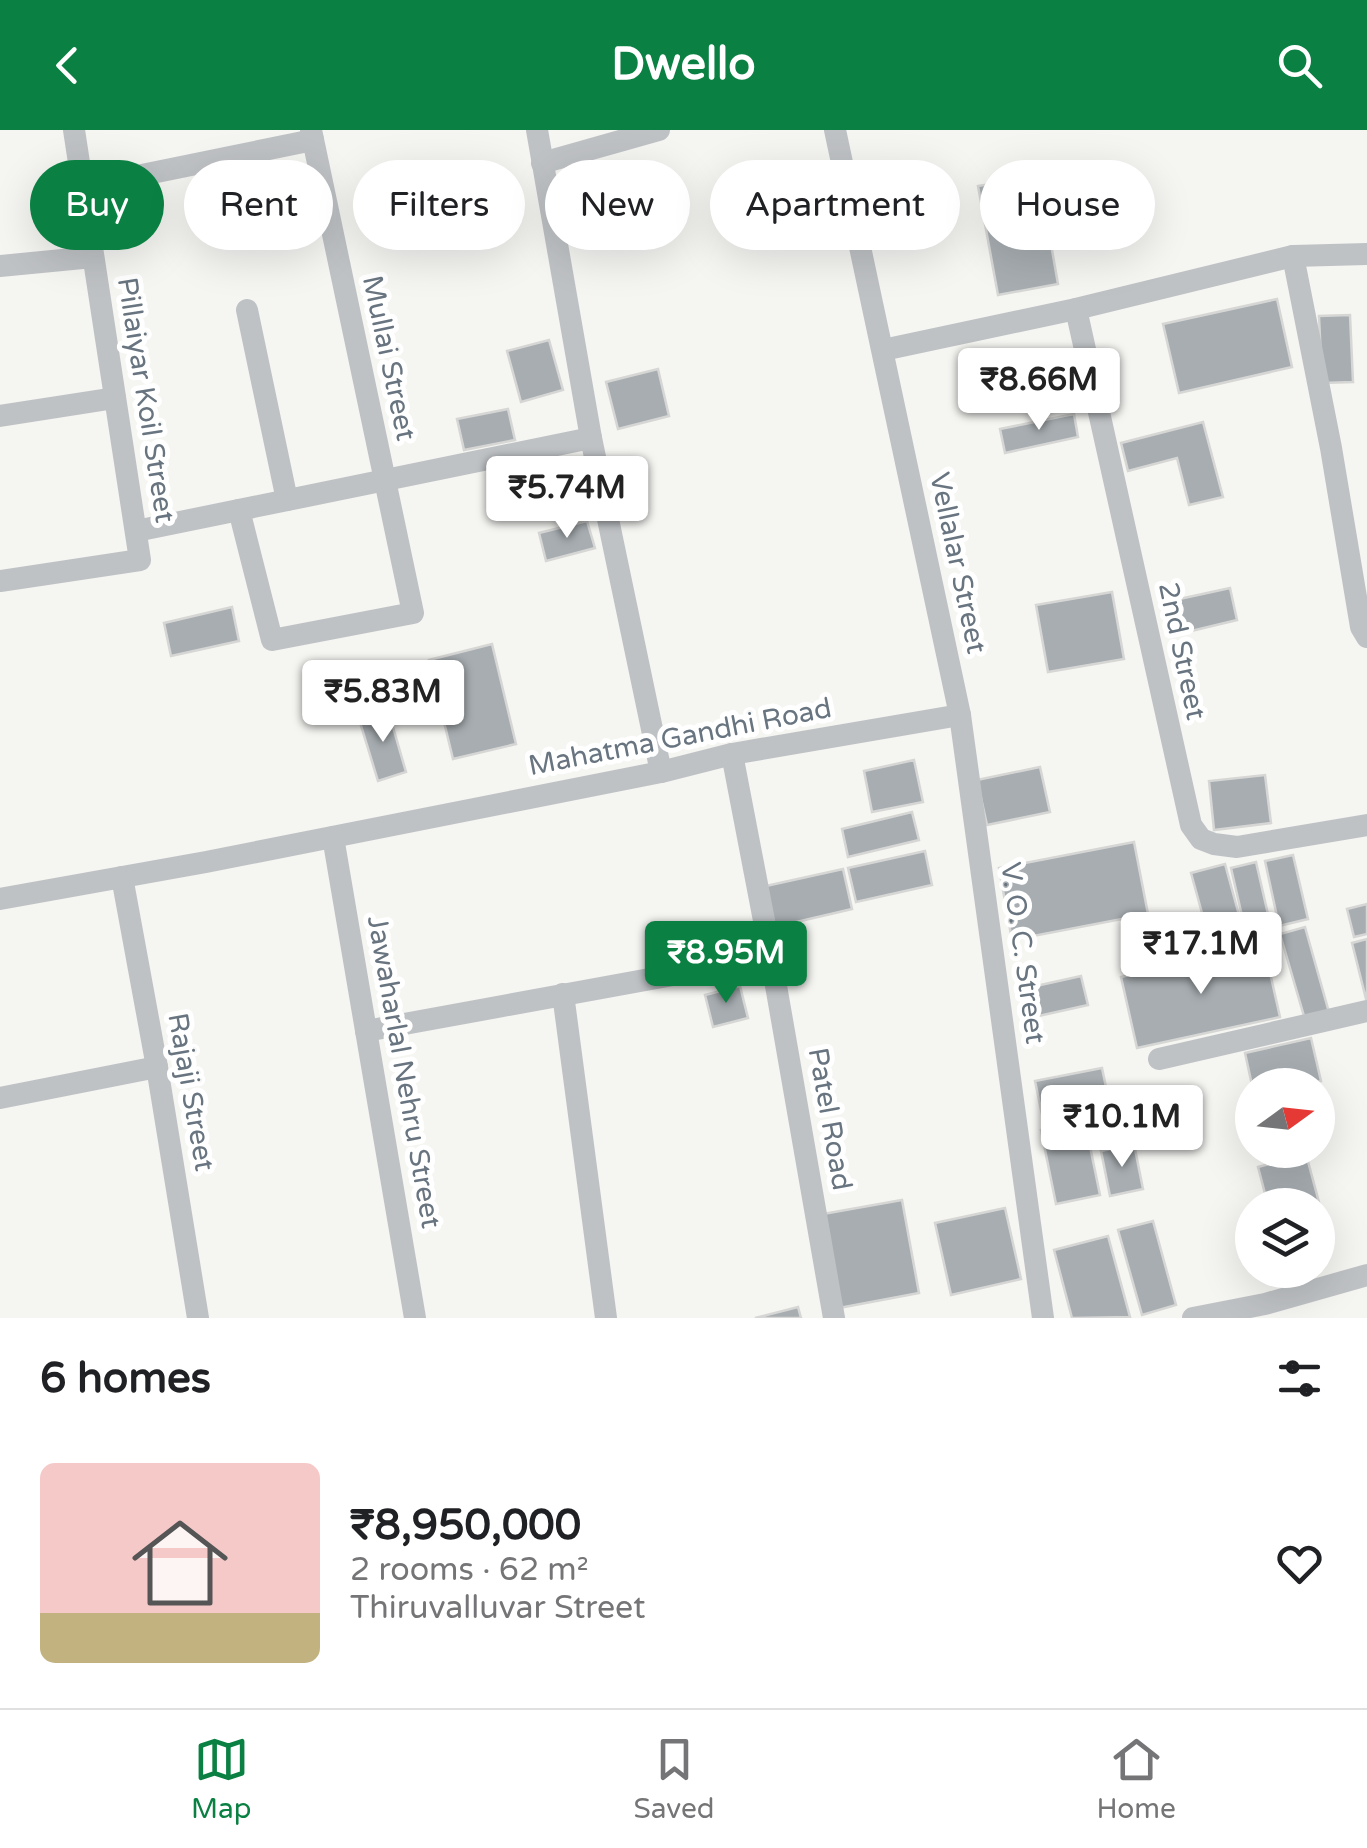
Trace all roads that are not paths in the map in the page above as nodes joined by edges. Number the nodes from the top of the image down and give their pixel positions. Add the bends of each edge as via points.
1 (74, 130) edge
2 (536, 130) edge
3 (659, 130) edge
4 (835, 130) edge
5 (312, 135) edge
6 (79, 160) edge
7 (542, 162) junction
8 (164, 169) edge
9 (92, 250) edge
10 (1367, 254) edge
11 (1293, 256) junction
12 (93, 257) junction
13 (0, 266) edge
14 (1076, 309) junction
15 (247, 310) dead end
16 (883, 350) junction
17 (116, 398) junction
18 (0, 416) edge
19 (591, 438) junction
20 (384, 480) junction
21 (288, 500) junction
22 (238, 510) junction
23 (136, 531) junction
24 (0, 582) edge
25 (1367, 637) edge
26 (960, 716) junction
27 (732, 754) junction
28 (661, 772) junction
29 (1367, 825) edge
30 (332, 837) junction
31 (122, 877) junction
32 (0, 899) edge
33 (772, 957) junction
34 (563, 994) junction
35 (1367, 1010) edge
36 (366, 1030) junction
37 (1159, 1059) dead end
38 (157, 1068) junction
39 (0, 1098) edge
40 (1367, 1275) edge
41 (1202, 1317) edge
42 (198, 1318) edge
43 (416, 1318) edge
44 (606, 1318) edge
45 (834, 1318) edge
46 (1043, 1318) edge

1 - 6 street, Pillaiyar Koil Street
2 - 7 street
3 - 7 street
4 - 16 street, Vellalar Street
5 - 8 street
5 - 20 street, Mullai Street
7 - 19 street
9 - 12 street, Pillaiyar Koil Street
10 - 11 street
11 - 14 street
11 - 25 street
12 - 13 street
12 - 17 street, Pillaiyar Koil Street
14 - 16 street
14 - 29 street, 2nd Street via 1191,825 1201,839 1237,847
15 - 21 street
16 - 26 street, Vellalar Street
17 - 18 street
17 - 23 street, Pillaiyar Koil Street
19 - 20 street
19 - 28 street
20 - 21 street
20 - 22 street, Mullai Street via 413,612 272,640
21 - 22 street
22 - 23 street
23 - 24 street, Pillaiyar Koil Street via 140,560
26 - 27 street, Mahatma Gandhi Road
26 - 46 street, V. O. C. Street
27 - 28 street, Mahatma Gandhi Road
27 - 33 street, Patel Road
28 - 30 street, Mahatma Gandhi Road
30 - 31 street, Mahatma Gandhi Road
30 - 36 street, Jawaharlal Nehru Street
31 - 32 street, Mahatma Gandhi Road
31 - 38 street, Rajaji Street
33 - 34 street
33 - 45 street, Patel Road
34 - 36 street
34 - 44 street
35 - 37 street
36 - 43 street, Jawaharlal Nehru Street
38 - 39 street
38 - 42 street, Rajaji Street
40 - 41 street

